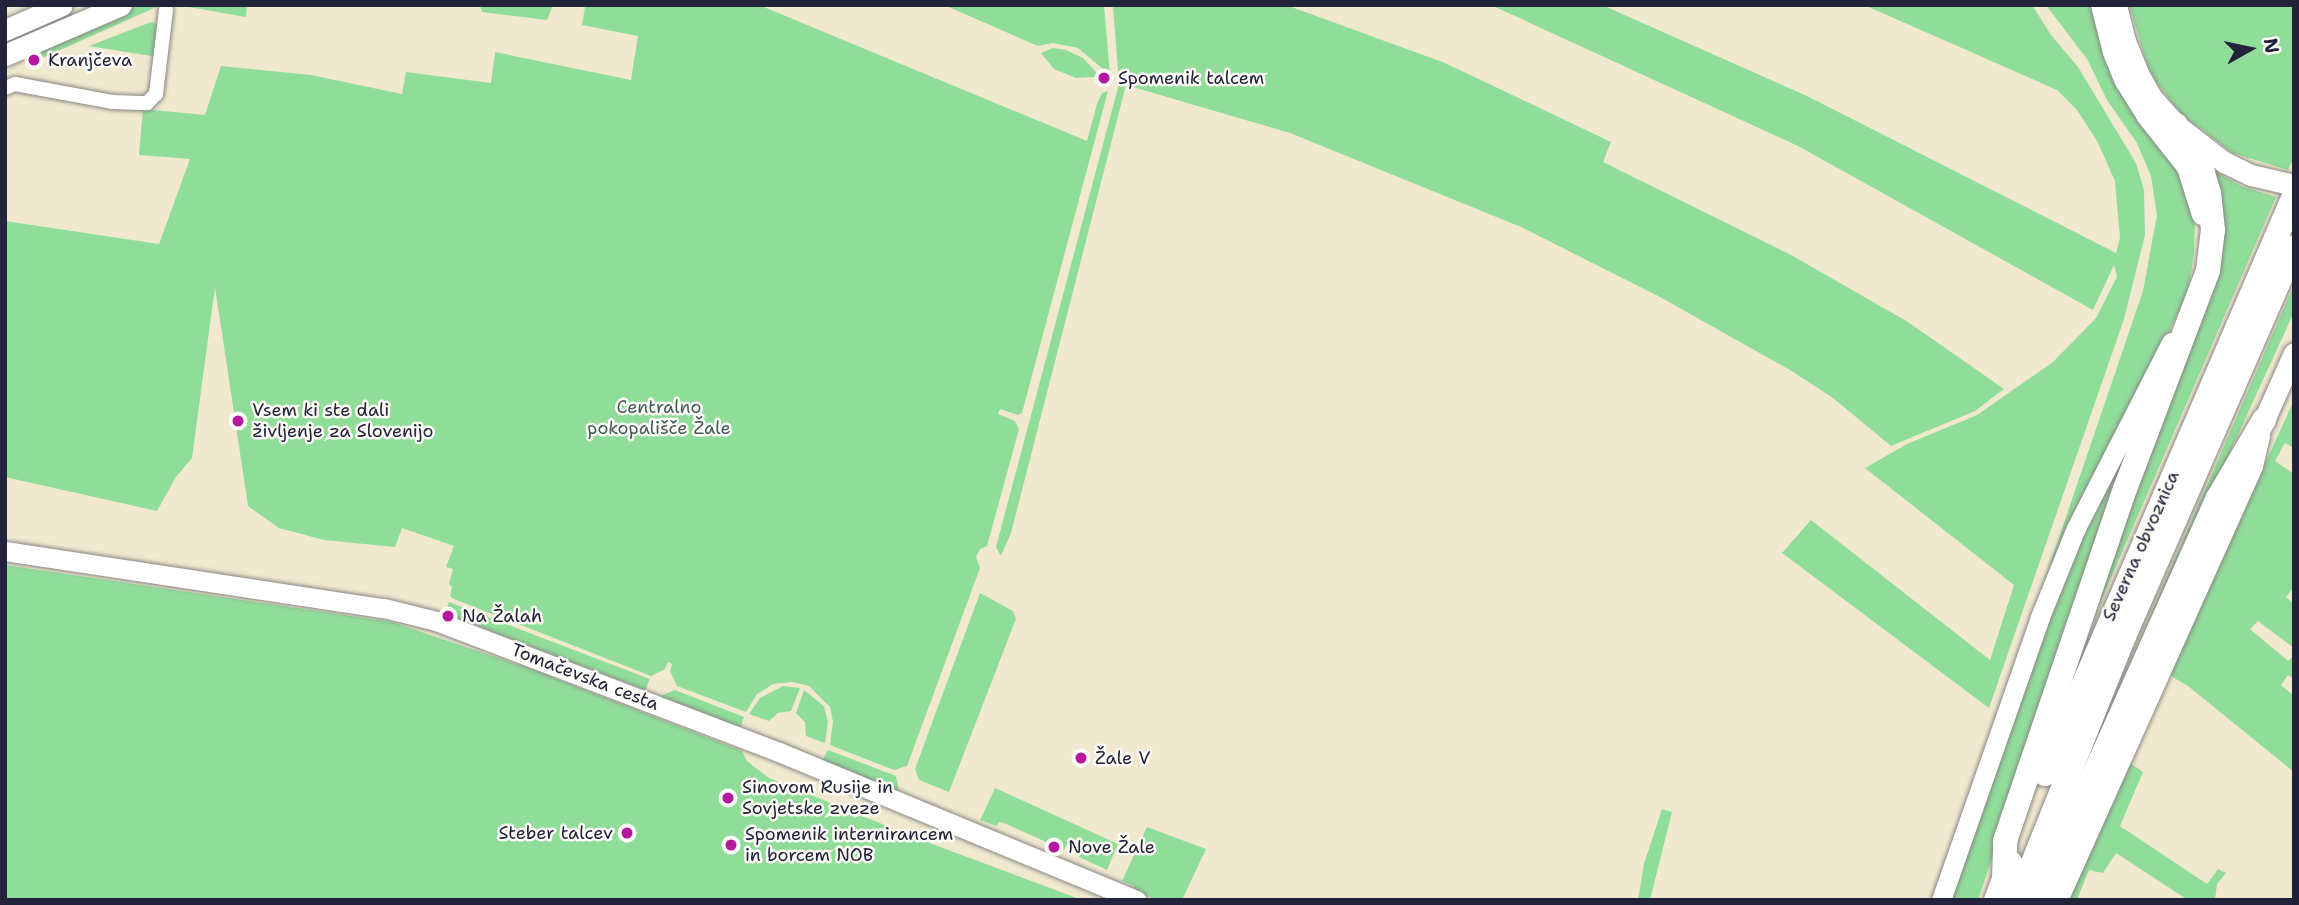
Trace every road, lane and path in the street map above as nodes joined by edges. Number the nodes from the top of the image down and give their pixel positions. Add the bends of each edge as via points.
1 (62, 5) edge
2 (121, 5) edge
3 (2100, 5) edge
4 (2116, 5) edge
5 (166, 10) dead end
6 (5, 30) edge
7 (5, 55) edge
8 (10, 86) edge
9 (2176, 125) junction
10 (2294, 186) edge
11 (2294, 196) edge
12 (2294, 247) edge
13 (2294, 353) edge
14 (2264, 420) junction
15 (5, 551) edge
16 (2000, 889) edge
17 (1137, 900) edge
18 (1941, 900) edge
19 (2018, 900) edge
20 (2038, 900) edge
21 (2058, 900) edge

1 - 6 main road
2 - 7 main road
3 - 18 street via 2124,81 2145,115 2178,153 2191,180 2202,222 2199,263 2178,329 2076,528
4 - 9 main road via 2139,75
5 - 8 street via 156,94 148,103
9 - 10 main road via 2213,156 2250,175
9 - 16 highway via 2209,193 2213,230 2208,270 2125,489 2005,841
11 - 16 highway, Severna obvoznica via 2071,709
12 - 19 highway, Severna obvoznica via 2125,634
13 - 14 main road
14 - 20 highway via 2218,498
14 - 21 street via 2253,466
15 - 17 street, Tomačevska cesta via 384,608 436,621 779,752

